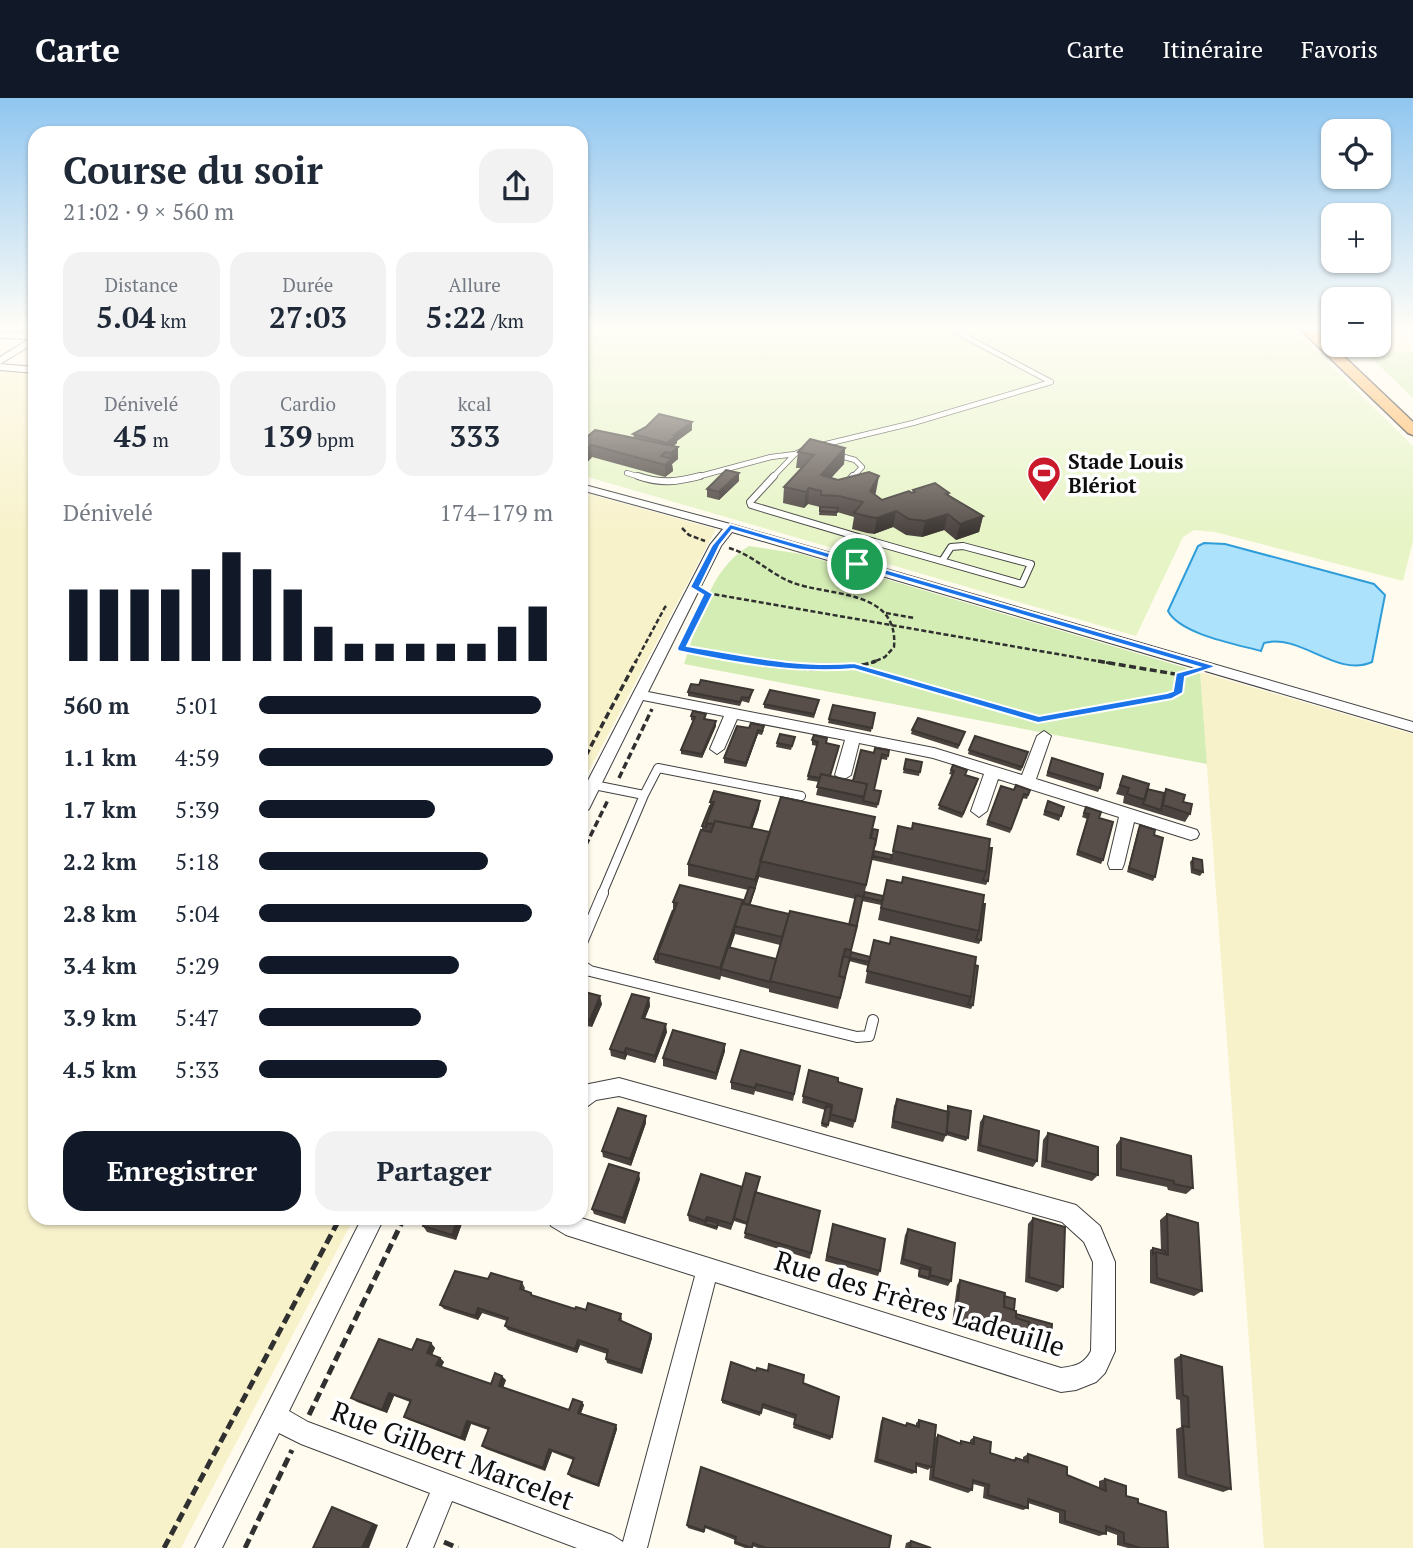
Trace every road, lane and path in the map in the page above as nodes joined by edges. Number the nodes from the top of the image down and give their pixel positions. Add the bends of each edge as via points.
1 (998, 398) edge
2 (1379, 398) edge
3 (1398, 398) edge
4 (1413, 412) edge
5 (1413, 430) edge
6 (811, 448) junction
7 (822, 451) edge
8 (795, 454) junction
9 (833, 454) edge
10 (627, 473) dead end
11 (588, 488) edge
12 (842, 488) edge
13 (730, 527) junction
14 (875, 542) junction
15 (716, 545) junction
16 (942, 561) junction
17 (857, 564) junction
18 (695, 587) junction
19 (687, 601) junction
20 (886, 613) junction
21 (914, 618) dead end
22 (893, 627) junction
23 (687, 638) dead end
24 (682, 648) junction
25 (677, 659) dead end
26 (854, 666) junction
27 (1210, 667) junction
28 (1180, 675) junction
29 (639, 695) junction
30 (657, 699) junction
31 (732, 714) junction
32 (1413, 727) edge
33 (1044, 736) dead end
34 (853, 737) junction
35 (717, 749) dead end
36 (588, 752) edge
37 (993, 771) junction
38 (843, 775) dead end
39 (1027, 782) junction
40 (594, 785) junction
41 (613, 788) junction
42 (644, 795) junction
43 (588, 796) edge
44 (801, 796) dead end
45 (979, 811) dead end
46 (1128, 814) junction
47 (1191, 834) dead end
48 (588, 840) edge
49 (1116, 864) dead end
50 (588, 928) edge
51 (588, 970) edge
52 (873, 1020) dead end
53 (588, 1094) edge
54 (336, 1225) edge
55 (370, 1225) edge
56 (401, 1225) edge
57 (569, 1225) edge
58 (708, 1268) junction
59 (275, 1417) junction
60 (301, 1432) junction
61 (445, 1487) junction
62 (164, 1548) edge
63 (208, 1548) edge
64 (245, 1548) edge
65 (420, 1548) edge
66 (611, 1548) edge
67 (634, 1548) edge

1 - 6 lane
2 - 5 highway
3 - 4 highway
6 - 7 lane
6 - 8 lane
8 - 10 lane via 679,482 655,482
8 - 14 lane via 751,505
9 - 12 lane via 855,460 862,467
11 - 13 street
13 - 15 street
13 - 17 street
14 - 16 lane
14 - 17 lane
15 - 18 street
15 - 20 path via 744,551 792,582 854,596
16 - 16 lane via 1022,584 1031,564 963,545 951,547
17 - 27 street
18 - 19 street
18 - 22 path via 712,596
19 - 29 street
19 - 36 path via 665,607
20 - 21 path
20 - 22 path
22 - 26 path via 891,651
22 - 28 path
23 - 24 path
24 - 25 path
24 - 26 path via 785,665
26 - 28 path via 1038,720 1178,693
27 - 28 path
27 - 32 street
29 - 30 street
29 - 40 street
30 - 31 street
30 - 41 path
31 - 34 street
31 - 35 street
33 - 39 street
34 - 37 street via 934,753
34 - 38 street
37 - 39 street
37 - 45 street
39 - 46 street
40 - 41 lane
40 - 43 street
41 - 42 lane
41 - 48 path
42 - 44 lane via 658,768
42 - 50 lane
46 - 47 street
46 - 49 street
51 - 52 lane via 857,1038 869,1036
53 - 58 street, Rue des Frères Ladeuille via 619,1087 1068,1213 1092,1234 1104,1262 1102,1351 1089,1375 1061,1380
54 - 62 path
55 - 59 street
56 - 60 path
57 - 58 street, Rue des Frères Ladeuille
58 - 67 street
59 - 60 street, Rue Gilbert Marcelet
59 - 63 street
60 - 61 street, Rue Gilbert Marcelet
60 - 64 path
61 - 65 street
61 - 66 street, Rue Gilbert Marcelet

